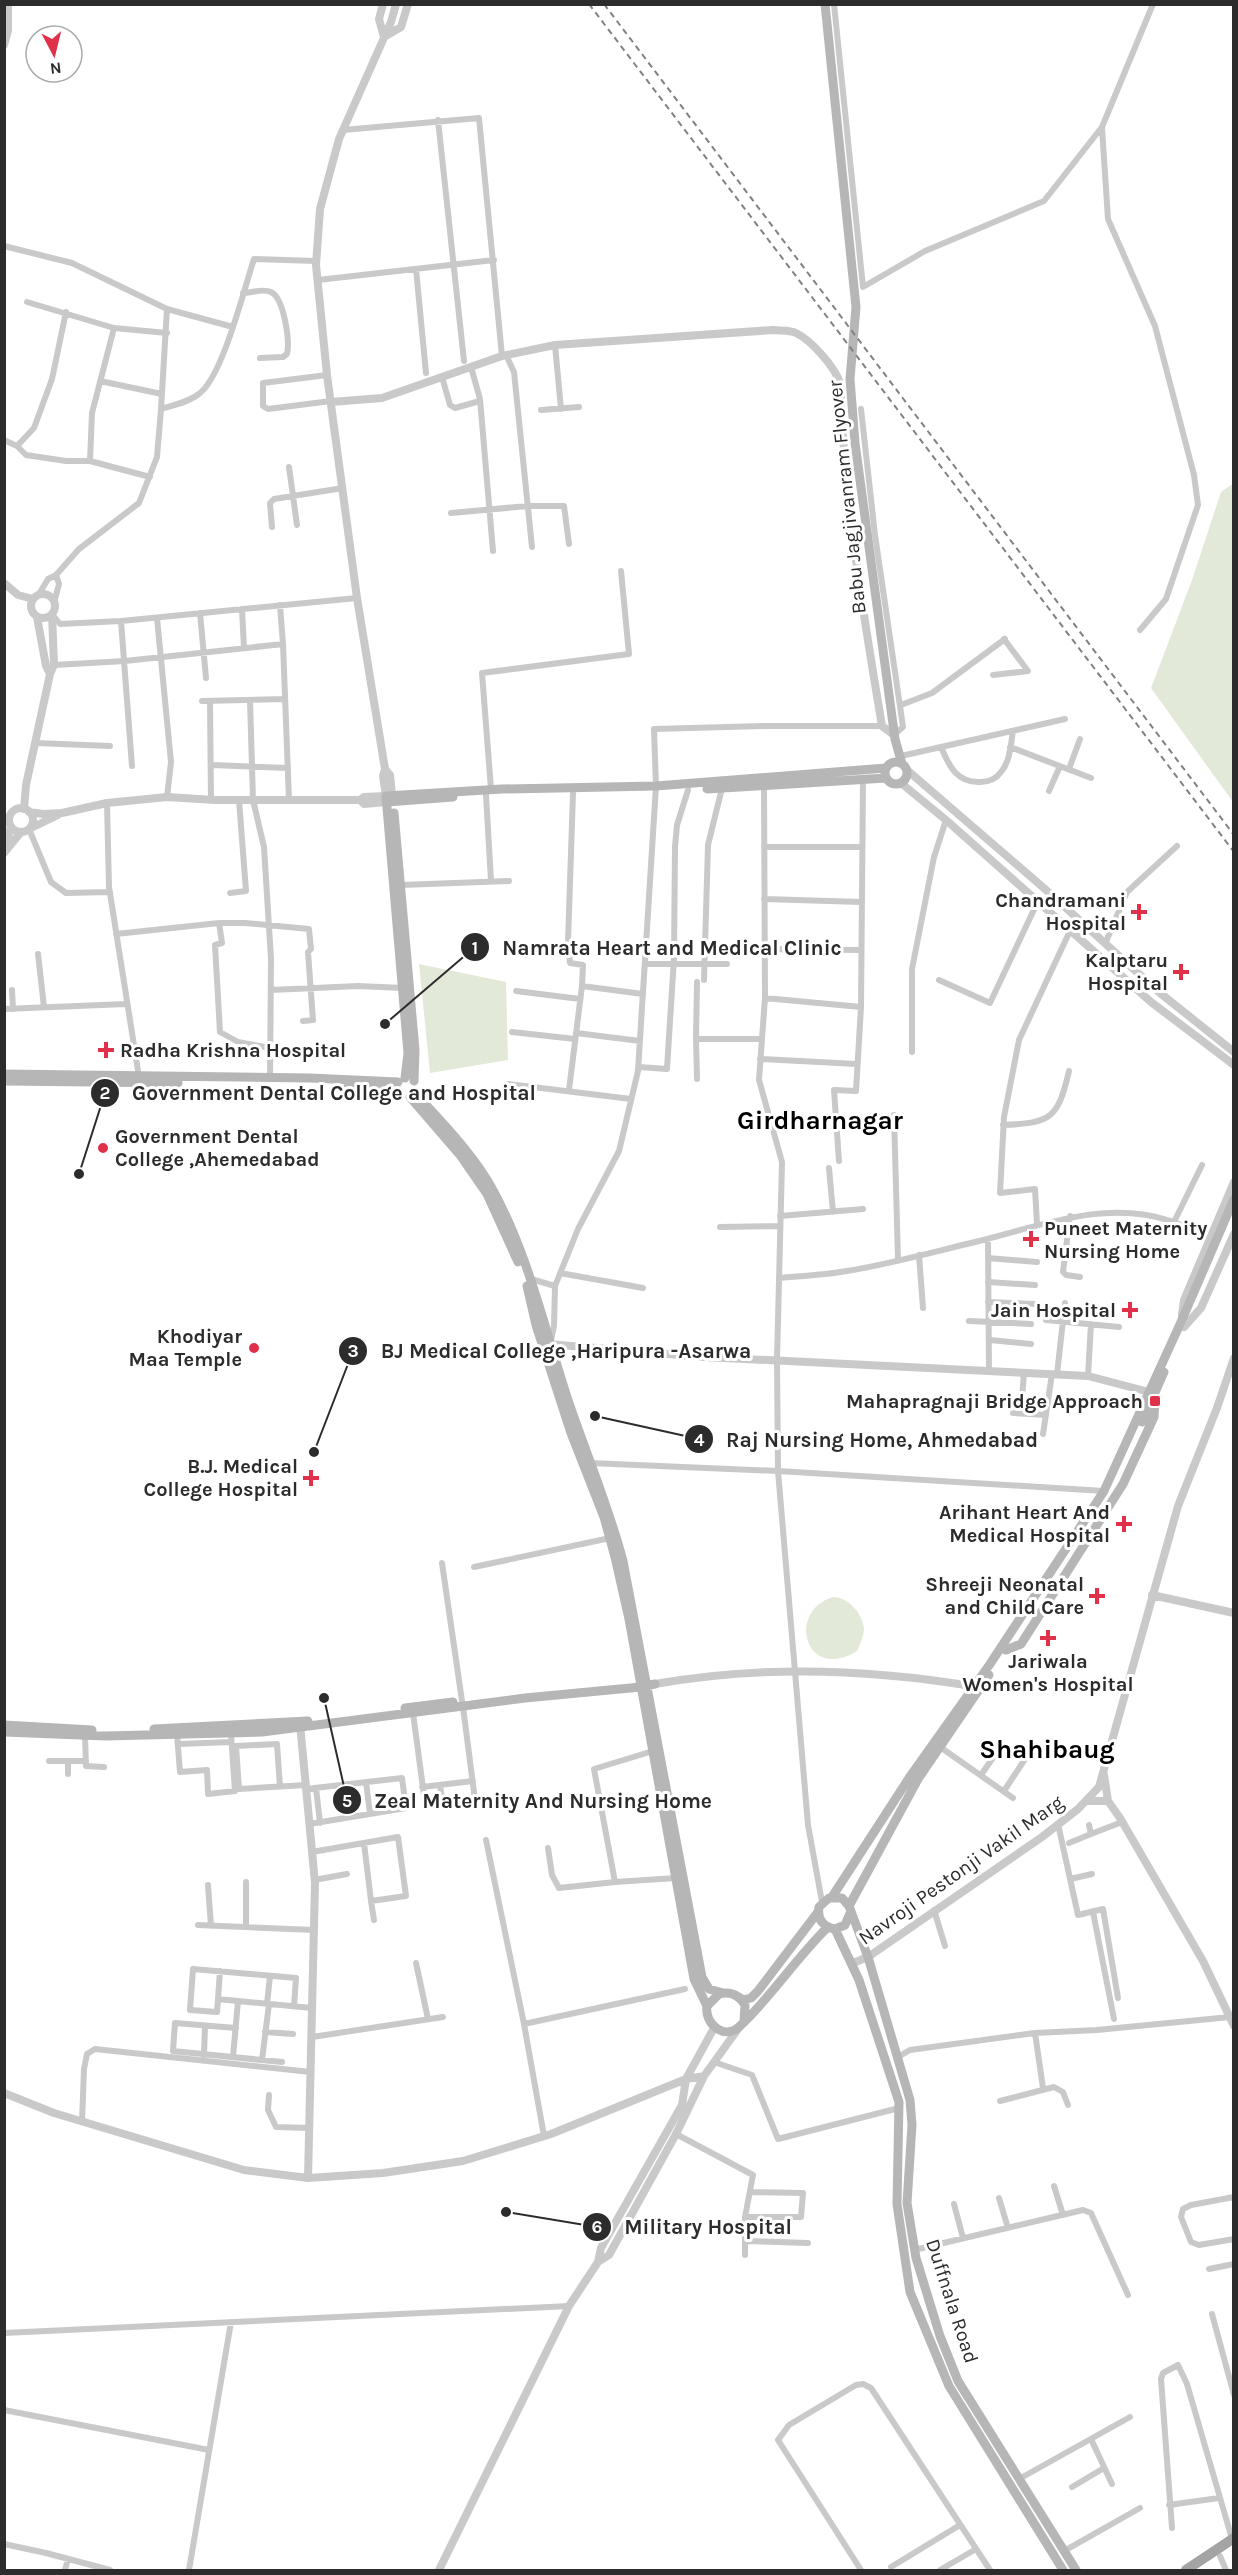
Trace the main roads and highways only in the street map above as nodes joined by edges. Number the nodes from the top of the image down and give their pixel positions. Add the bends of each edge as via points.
1 (825, 4) edge
2 (894, 737) junction
3 (904, 763) junction
4 (888, 770) junction
5 (764, 782) junction
6 (656, 789) junction
7 (489, 792) junction
8 (390, 799) junction
9 (4, 1074) edge
10 (140, 1080) junction
11 (4, 1081) edge
12 (403, 1082) junction
13 (412, 1095) junction
14 (1233, 1199) edge
15 (1233, 1213) edge
16 (1192, 1304) junction
17 (546, 1344) junction
18 (1151, 1392) junction
19 (646, 1685) junction
20 (977, 1687) junction
21 (463, 1704) junction
22 (4, 1725) edge
23 (300, 1725) junction
24 (4, 1732) edge
25 (832, 1897) junction
26 (850, 1908) junction
27 (818, 1912) junction
28 (831, 1928) junction
29 (723, 1993) junction
30 (737, 1995) junction
31 (708, 2006) junction
32 (742, 2024) junction
33 (1233, 2541) edge
34 (1063, 2571) edge
35 (1076, 2571) edge
36 (1186, 2571) edge
37 (1198, 2571) edge

1 - 2 main road, Babu Jagjivanram Flyover via 856,307 849,379 855,443
2 - 3 main road
2 - 4 main road
3 - 4 main road
3 - 4 main road via 906,778 901,783 894,784
4 - 5 main road
4 - 5 main road via 863,780
5 - 6 main road
5 - 6 main road via 722,788
6 - 7 main road
6 - 7 main road
7 - 8 main road
8 - 12 main road via 408,1053
8 - 12 main road via 415,1050
9 - 10 main road
10 - 11 main road
10 - 12 main road
10 - 12 main road
12 - 13 main road via 416,1087
12 - 13 main road via 401,1096
13 - 17 main road via 487,1194 525,1280
13 - 17 main road via 448,1130 494,1191 531,1279
14 - 16 main road
15 - 16 main road
16 - 18 main road
17 - 19 main road via 571,1433 604,1517
17 - 19 main road via 610,1513
18 - 20 main road via 1104,1491
18 - 20 main road via 1109,1494 1006,1650
19 - 21 main road
19 - 29 main road via 702,1977 708,1989
19 - 31 main road via 653,1751 694,1979
20 - 25 main road via 911,1775
20 - 26 main road via 918,1779
21 - 23 main road
21 - 23 main road
22 - 23 main road via 100,1730
23 - 24 main road via 231,1738 177,1740
25 - 26 main road via 842,1898
25 - 27 main road via 822,1902
26 - 28 main road via 845,1925
26 - 35 main road, Duffnala Road via 910,2100 907,2204 914,2250 940,2336 958,2381
27 - 28 main road via 821,1921
27 - 30 main road via 758,1991 743,2000
28 - 32 main road via 802,1952
28 - 34 main road via 853,1963 900,2108 897,2204 910,2292 949,2386
29 - 30 main road
29 - 31 main road
30 - 32 main road via 745,2005
31 - 32 main road via 708,2018 714,2028 728,2032
33 - 36 main road
33 - 37 main road

